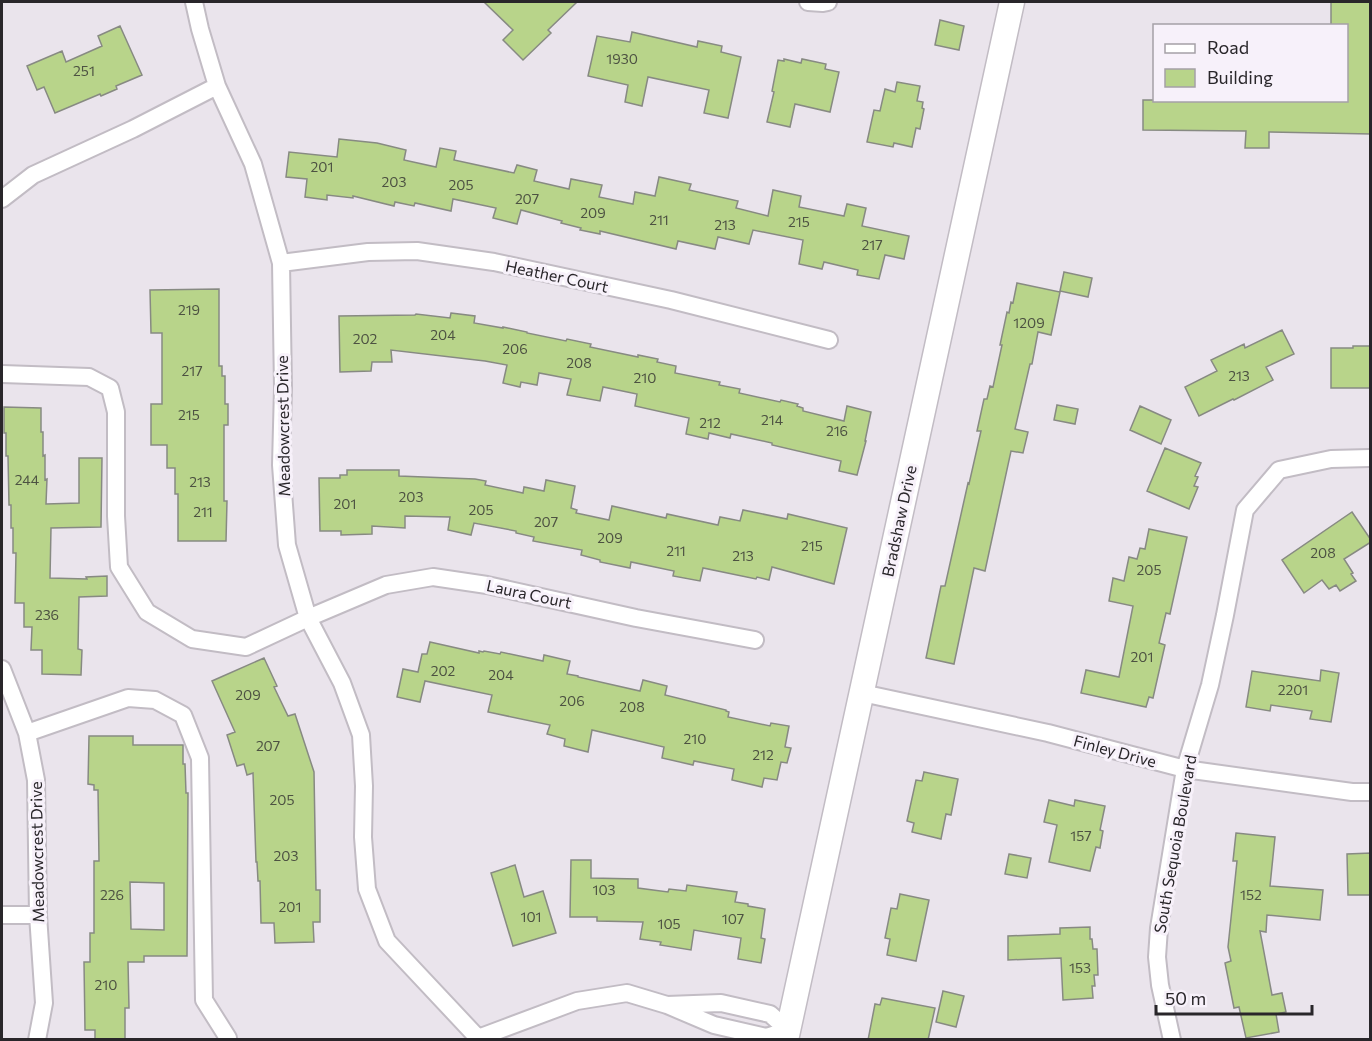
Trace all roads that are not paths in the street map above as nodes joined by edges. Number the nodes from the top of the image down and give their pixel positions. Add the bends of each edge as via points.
1 (194, 2) edge
2 (808, 2) edge
3 (828, 2) edge
4 (1012, 2) edge
5 (217, 86) junction
6 (2, 199) edge
7 (281, 263) junction
8 (829, 340) dead end
9 (2, 374) edge
10 (1371, 459) edge
11 (308, 618) junction
12 (755, 640) dead end
13 (2, 669) edge
14 (862, 693) junction
15 (27, 733) junction
16 (1185, 769) junction
17 (1371, 792) edge
18 (2, 915) edge
19 (38, 915) junction
20 (667, 1005) junction
21 (787, 1035) edge
22 (228, 1038) dead end
23 (478, 1039) edge
24 (37, 1040) edge
25 (1172, 1040) edge

1 - 5 street, Meadowcrest Drive
2 - 3 street
4 - 14 street, Bradshaw Drive
5 - 6 street via 33,175
5 - 7 street, Meadowcrest Drive via 253,164
7 - 8 street, Heather Court via 417,250 494,262 671,300
7 - 11 street, Meadowcrest Drive via 281,465 287,545
9 - 11 street, Laura Court via 88,377 110,388 117,412 119,567 147,612 192,639 246,647
10 - 16 street, South Sequoia Boulevard via 1330,459 1279,470 1245,510 1210,685
11 - 12 street, Laura Court via 386,585 433,577
11 - 23 street, Meadowcrest Drive via 342,683 361,735 367,889 387,941
13 - 15 street, Meadowcrest Drive
14 - 16 street, Finley Drive via 1048,733
14 - 21 street, Bradshaw Drive
15 - 19 street, Meadowcrest Drive via 36,780
15 - 22 street via 128,698 155,700 183,715 200,758 204,1000
16 - 17 street, Finley Drive
16 - 25 street, South Sequoia Boulevard via 1157,957
18 - 19 street
19 - 24 street, Meadowcrest Drive via 44,1003
20 - 21 street via 714,1025 766,1037
20 - 21 street via 721,1003 770,1014
20 - 23 street via 627,993 577,1001

